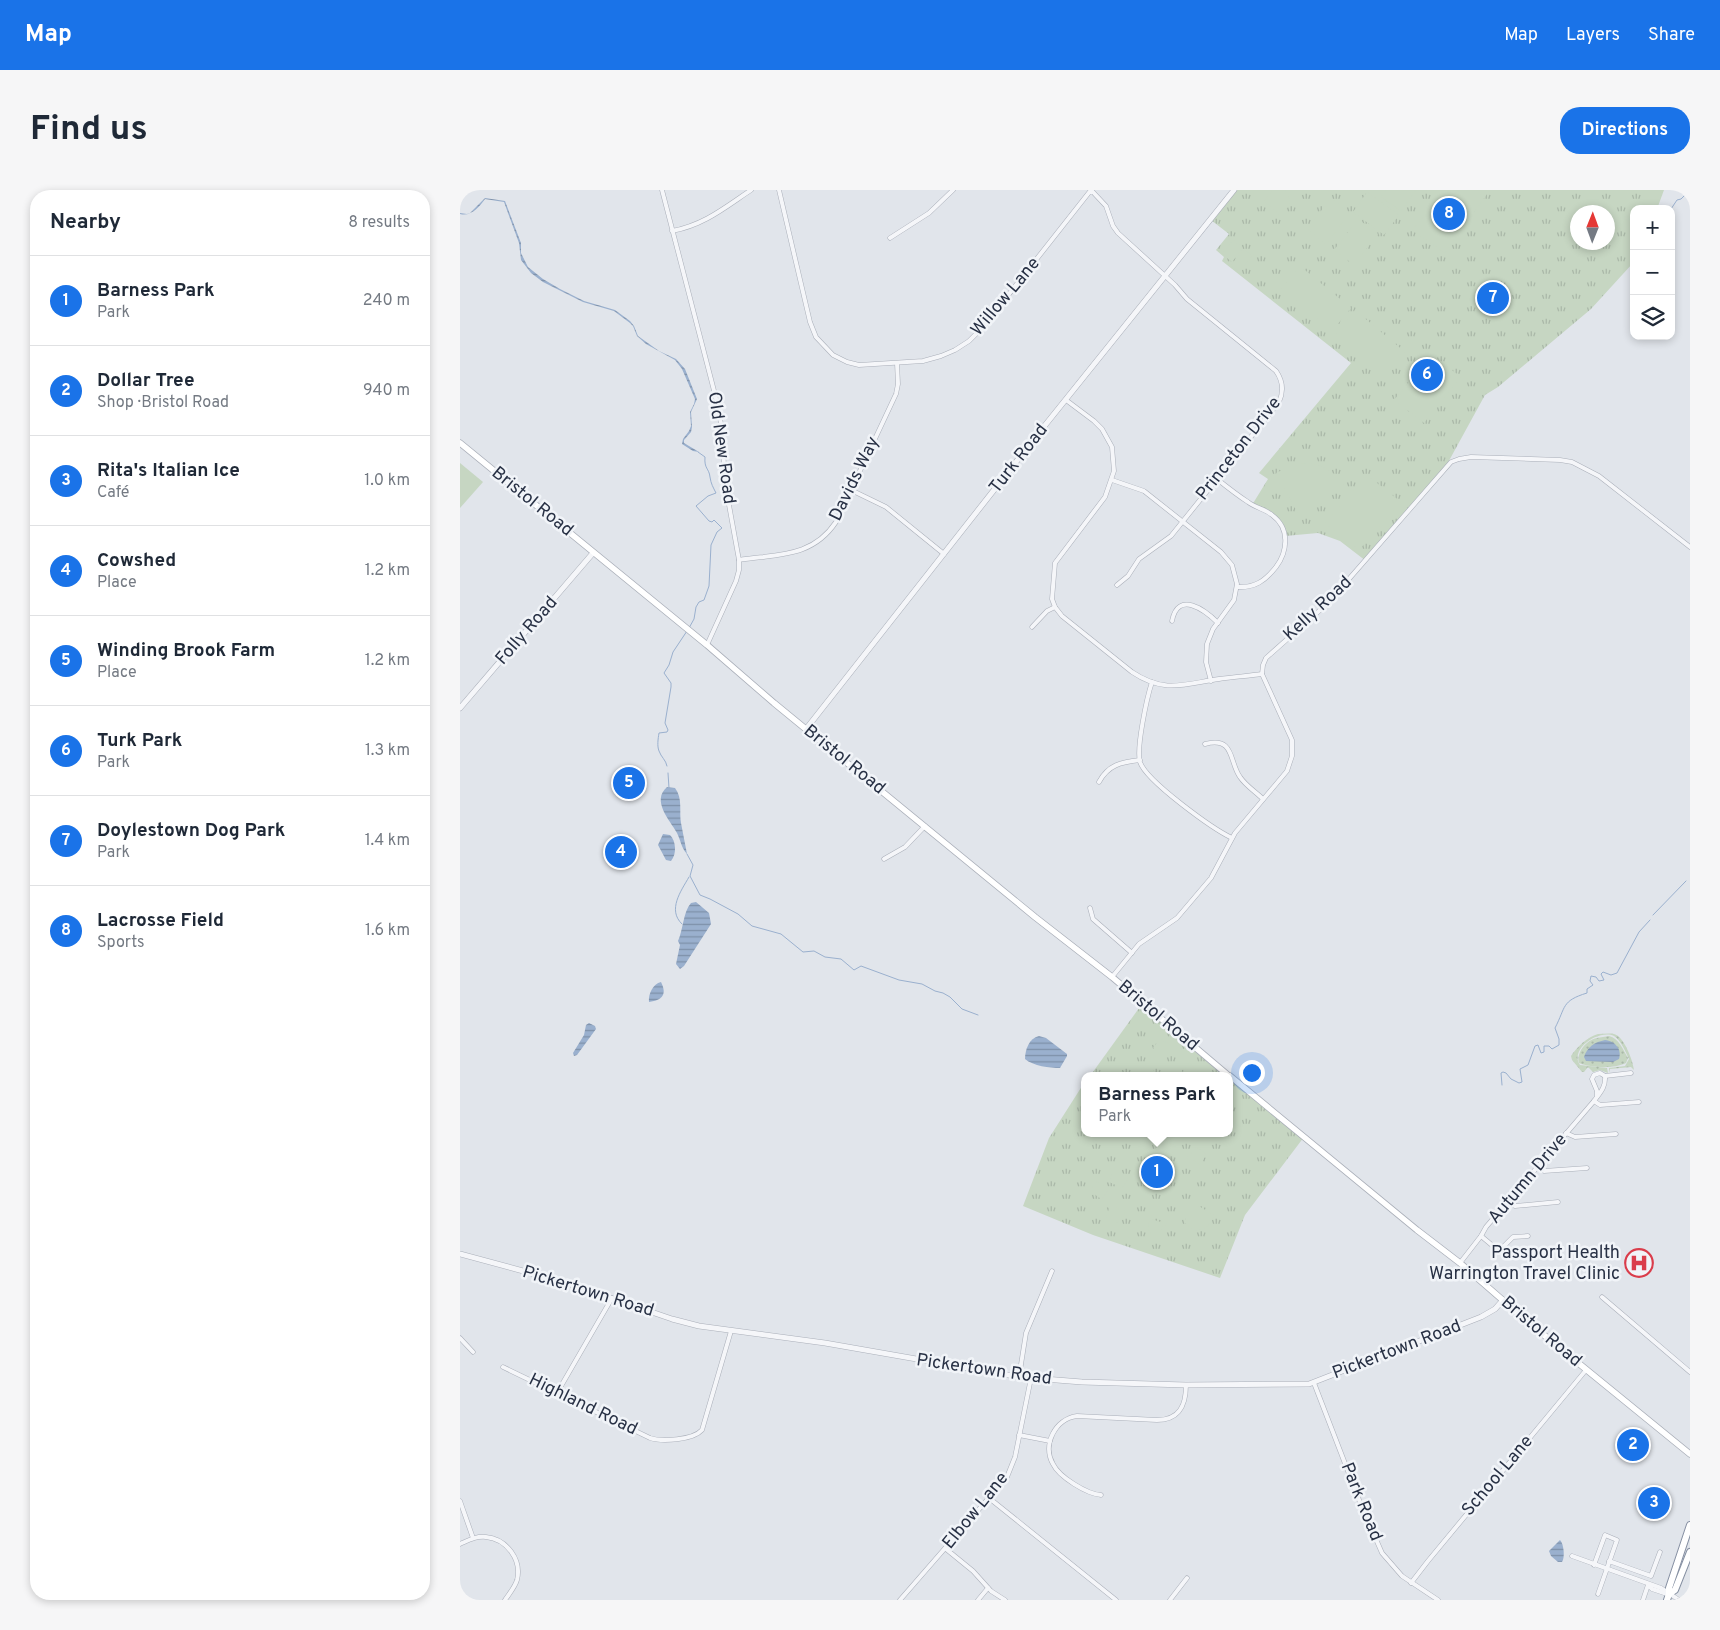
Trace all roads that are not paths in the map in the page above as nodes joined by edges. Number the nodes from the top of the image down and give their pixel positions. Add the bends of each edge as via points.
1 (662, 190) edge
2 (751, 190) edge
3 (779, 190) edge
4 (953, 190) edge
5 (1091, 190) edge
6 (1234, 190) edge
7 (672, 231) junction
8 (890, 238) dead end
9 (1164, 276) junction
10 (897, 363) junction
11 (1066, 400) junction
12 (460, 443) edge
13 (1217, 479) junction
14 (1112, 480) junction
15 (851, 490) junction
16 (1182, 521) junction
17 (1690, 547) edge
18 (593, 553) junction
19 (944, 554) junction
20 (739, 560) junction
21 (1117, 585) dead end
22 (1237, 587) junction
23 (1055, 607) junction
24 (1172, 622) dead end
25 (1218, 623) junction
26 (1032, 627) dead end
27 (707, 645) junction
28 (1262, 674) junction
29 (1211, 681) junction
30 (1152, 682) junction
31 (460, 708) edge
32 (806, 729) junction
33 (1205, 744) dead end
34 (1140, 760) junction
35 (1099, 782) dead end
36 (1263, 799) junction
37 (925, 826) junction
38 (1232, 838) junction
39 (884, 860) dead end
40 (1090, 908) dead end
41 (1132, 953) junction
42 (1112, 977) junction
43 (1224, 1072) edge
44 (1631, 1073) dead end
45 (1605, 1076) junction
46 (1233, 1079) edge
47 (1597, 1097) junction
48 (1594, 1101) junction
49 (1639, 1102) dead end
50 (1566, 1133) junction
51 (1616, 1134) dead end
52 (1537, 1168) junction
53 (1587, 1168) dead end
54 (1508, 1202) junction
55 (1558, 1202) dead end
56 (1481, 1236) junction
57 (1528, 1236) dead end
58 (460, 1254) edge
59 (1460, 1263) junction
60 (1052, 1271) dead end
61 (1602, 1297) dead end
62 (612, 1298) junction
63 (1503, 1300) junction
64 (731, 1331) junction
65 (460, 1338) edge
66 (473, 1352) dead end
67 (503, 1367) dead end
68 (1586, 1370) junction
69 (1690, 1372) edge
70 (1020, 1377) junction
71 (1031, 1378) junction
72 (1314, 1383) junction
73 (1186, 1385) junction
74 (557, 1393) junction
75 (1019, 1435) junction
76 (1050, 1442) junction
77 (1690, 1454) edge
78 (1101, 1495) dead end
79 (989, 1498) junction
80 (460, 1501) edge
81 (1690, 1525) edge
82 (473, 1538) junction
83 (460, 1544) edge
84 (946, 1549) junction
85 (1660, 1552) dead end
86 (1690, 1552) edge
87 (1572, 1556) dead end
88 (1610, 1561) junction
89 (1594, 1565) junction
90 (1606, 1569) junction
91 (1639, 1571) junction
92 (1187, 1578) dead end
93 (1635, 1580) junction
94 (1411, 1583) junction
95 (1648, 1585) junction
96 (988, 1588) junction
97 (1598, 1594) dead end
98 (1668, 1597) edge
99 (505, 1600) edge
100 (900, 1600) edge
101 (978, 1600) edge
102 (1005, 1600) edge
103 (1116, 1600) edge
104 (1170, 1600) edge
105 (1438, 1600) edge
106 (1643, 1600) edge
107 (1679, 1600) edge

1 - 7 street, Old New Road
2 - 7 street via 703,221
3 - 10 street, Willow Lane via 816,337 829,352 847,362 866,365
4 - 8 street via 929,213
5 - 9 street via 1106,206 1118,234
5 - 10 street, Willow Lane via 978,333 964,345 941,356
6 - 9 street, Turk Road
7 - 20 street, Old New Road via 718,407 725,483
9 - 11 street, Turk Road
9 - 13 street, Princeton Drive via 1184,297 1276,370 1280,377 1279,402
10 - 15 street, Davids Way via 896,394
11 - 14 street via 1098,425 1109,441 1114,460
11 - 19 street, Turk Road
12 - 18 main road, Bristol Road
13 - 16 street, Princeton Drive
13 - 22 street via 1249,503 1272,514 1285,536 1284,553 1269,576 1254,586
14 - 16 street via 1144,491
14 - 23 street via 1100,504 1055,562 1052,594
15 - 19 street via 886,507
15 - 20 street, Davids Way via 836,522 818,542 796,552
16 - 21 street, Princeton Drive via 1171,536 1136,562 1128,576
16 - 22 street via 1227,558
17 - 28 street, Kelly Road via 1599,476 1572,462 1459,459 1445,468 1328,603 1269,654
18 - 27 main road, Bristol Road
18 - 31 street, Folly Road
19 - 32 street, Turk Road
20 - 27 street, Old New Road via 736,581
22 - 25 street via 1234,600
23 - 26 street
23 - 30 street via 1132,672
24 - 25 street via 1175,611 1187,605 1202,608
25 - 29 street via 1207,644
27 - 32 main road, Bristol Road
28 - 29 street
28 - 36 street via 1290,736 1293,751 1287,771
29 - 30 street via 1183,686
30 - 34 street
32 - 37 main road, Bristol Road
33 - 36 street via 1221,743 1228,749 1239,776
34 - 35 street via 1116,764 1104,773
34 - 38 street via 1152,780 1212,828
36 - 38 street
37 - 39 street via 905,847
37 - 42 main road, Bristol Road
38 - 41 street via 1211,878 1182,912
40 - 41 street via 1093,919
41 - 42 street
42 - 43 main road, Bristol Road
44 - 45 street
45 - 47 street, Autumn Drive via 1604,1086
45 - 47 street via 1599,1073 1593,1078
46 - 59 main road, Bristol Road
47 - 48 street, Autumn Drive
48 - 49 street via 1601,1105
48 - 50 street, Autumn Drive
50 - 51 street via 1572,1137
50 - 52 street, Autumn Drive
52 - 53 street via 1544,1171
52 - 54 street, Autumn Drive
54 - 55 street via 1515,1206
54 - 56 street, Autumn Drive
56 - 57 street via 1499,1250 1513,1237
56 - 59 street, Autumn Drive
58 - 62 street, Pickertown Road
59 - 63 main road, Bristol Road
60 - 70 street via 1026,1333
61 - 69 street
62 - 64 street, Pickertown Road via 680,1321
62 - 74 street
63 - 68 main road, Bristol Road
63 - 72 street, Pickertown Road via 1481,1317
64 - 70 street, Pickertown Road via 825,1343
64 - 74 street, Highland Road via 702,1430 697,1434 663,1441 650,1438
65 - 66 street
67 - 74 street, Highland Road
68 - 77 main road, Bristol Road
68 - 94 street, School Lane
70 - 71 street, Pickertown Road
71 - 73 street, Pickertown Road
71 - 75 street, Elbow Lane
72 - 73 street, Pickertown Road
72 - 94 street, Park Road via 1377,1544 1397,1572
73 - 76 street via 1183,1406 1167,1419 1071,1417 1059,1424
75 - 76 street
75 - 79 street, Elbow Lane via 1012,1466
76 - 78 street via 1050,1456 1057,1471 1086,1491
79 - 84 street, Elbow Lane
79 - 103 street
80 - 82 street
81 - 98 highway
82 - 83 street
82 - 99 street via 500,1541 515,1558 517,1581
84 - 96 street
84 - 100 street, Elbow Lane
85 - 91 street via 1652,1576
86 - 98 highway via 1675,1590
87 - 89 street
88 - 89 street via 1617,1540 1605,1535
88 - 90 street
88 - 91 street
89 - 90 street
90 - 93 street
90 - 97 street
91 - 93 street
92 - 104 street
93 - 95 street
94 - 105 street, Park Road
95 - 98 street
95 - 106 street
96 - 101 street
96 - 102 street
98 - 107 street

